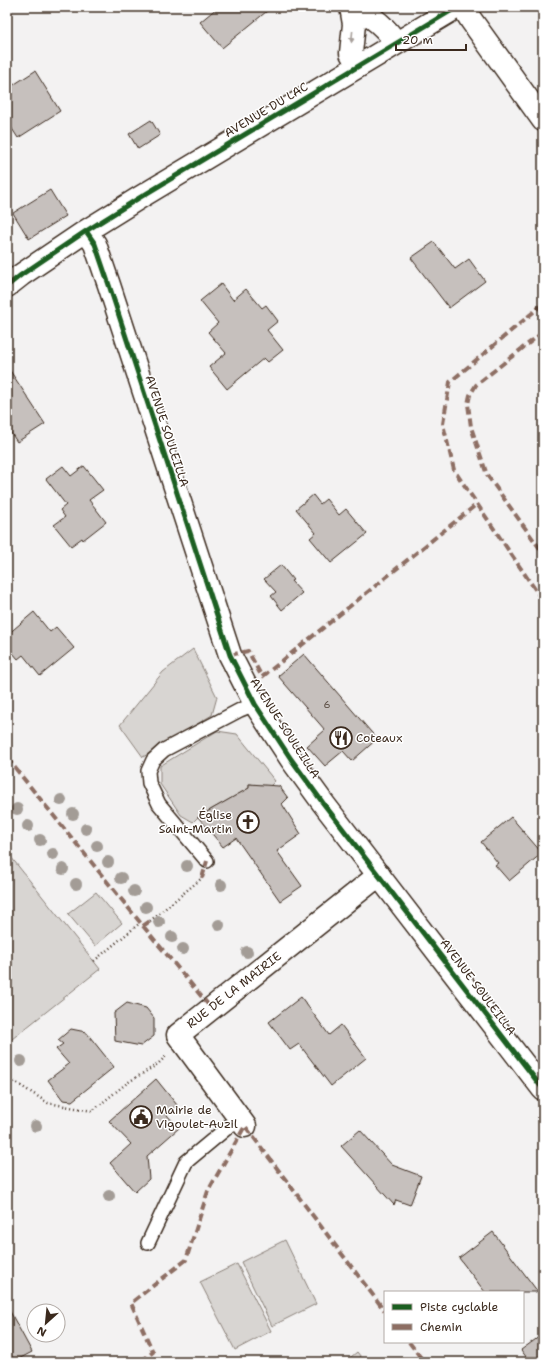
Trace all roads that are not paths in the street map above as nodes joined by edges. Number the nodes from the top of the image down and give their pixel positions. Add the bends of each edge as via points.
1 (351, 7) edge
2 (355, 7) edge
3 (457, 7) edge
4 (463, 7) edge
5 (396, 43) junction
6 (358, 66) junction
7 (543, 120) edge
8 (86, 231) junction
9 (7, 286) edge
10 (255, 704) junction
11 (207, 861) dead end
12 (379, 875) junction
13 (543, 1089) edge
14 (242, 1122) joint
15 (148, 1243) dead end

1 -> 6 street via 354,24 351,53
2 - 5 street via 368,14 389,32
3 - 5 street, AVENUE DU LAC
4 - 7 street
5 - 6 street, AVENUE DU LAC
6 - 8 street, AVENUE DU LAC
8 - 9 street, AVENUE DU LAC
8 - 10 street, AVENUE SOULEILLA via 95,244 109,285 230,655
10 - 11 lane via 164,750 153,760 148,771 149,783 159,804
10 - 12 street, AVENUE SOULEILLA via 291,759
12 - 13 street, AVENUE SOULEILLA
12 - 14 street, RUE DE LA MAIRIE via 178,1035
14 - 15 lane via 186,1162

